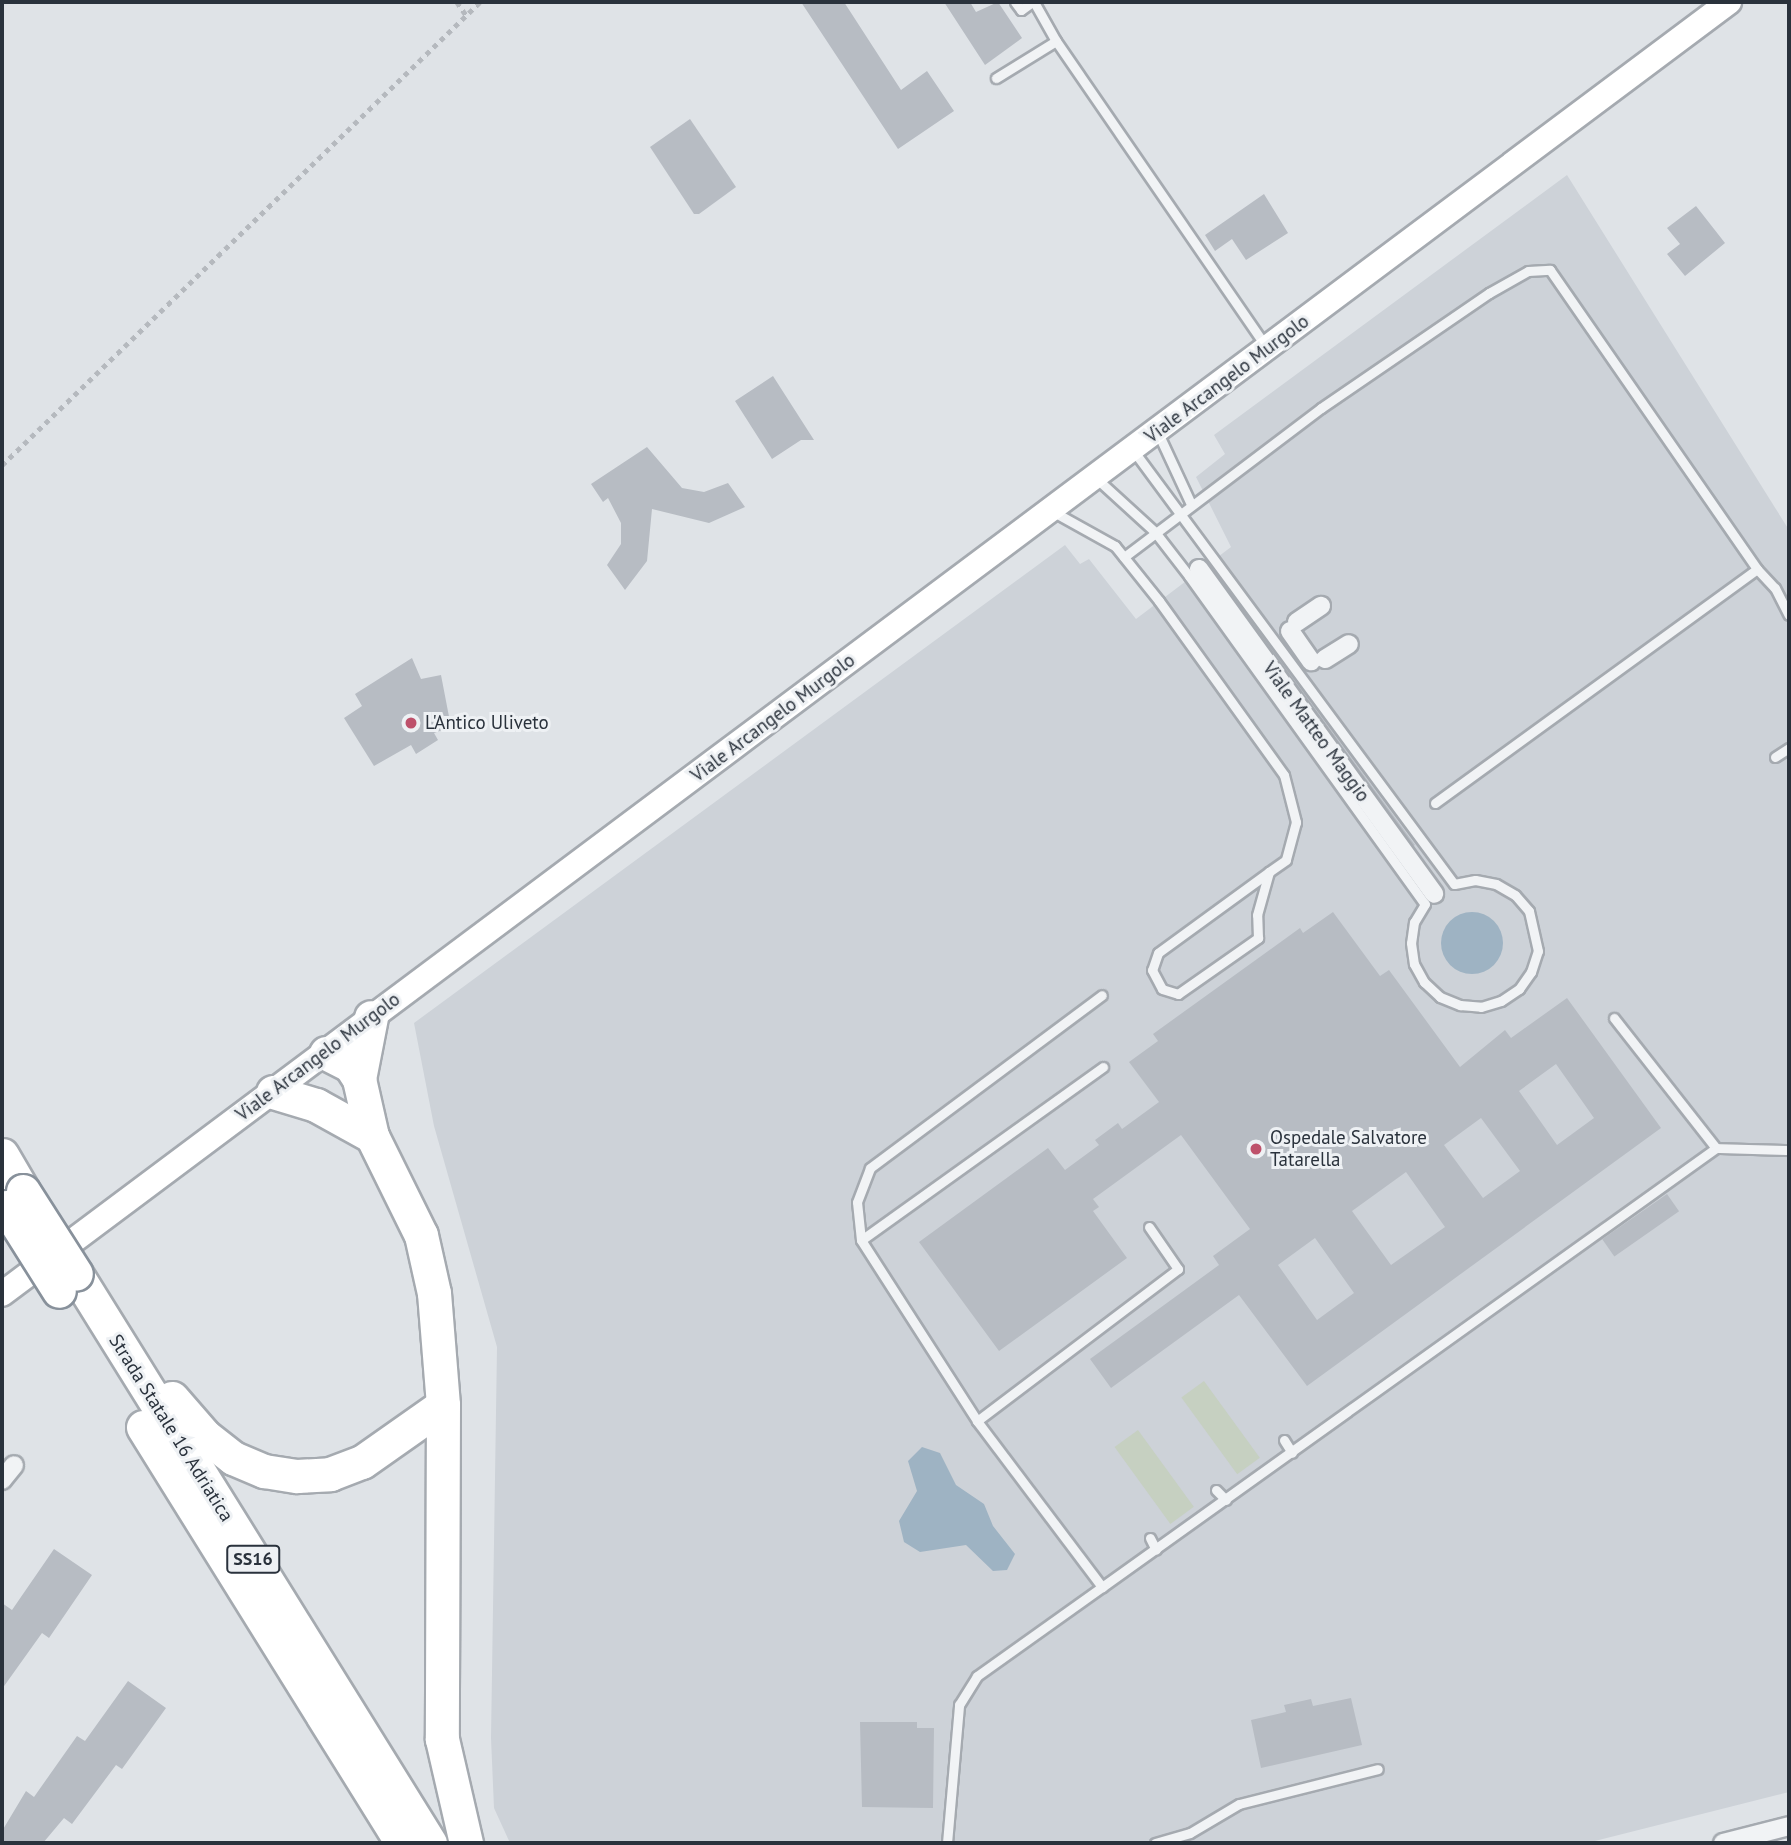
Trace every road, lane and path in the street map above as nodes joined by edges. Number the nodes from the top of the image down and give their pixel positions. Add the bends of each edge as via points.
1 (457, 2) edge
2 (480, 2) edge
3 (1015, 2) edge
4 (1033, 2) edge
5 (1729, 2) edge
6 (466, 15) junction
7 (1056, 41) junction
8 (996, 78) dead end
9 (1267, 348) junction
10 (1158, 432) junction
11 (1133, 450) junction
12 (2, 465) edge
13 (1096, 478) junction
14 (1191, 504) junction
15 (1051, 510) junction
16 (1179, 514) junction
17 (1155, 533) junction
18 (1124, 557) junction
19 (1199, 569) dead end
20 (1757, 569) junction
21 (1321, 606) dead end
22 (1789, 615) edge
23 (1349, 643) dead end
24 (1277, 663) junction
25 (1789, 748) edge
26 (1775, 757) dead end
27 (1434, 803) dead end
28 (1269, 872) junction
29 (1434, 894) dead end
30 (1102, 995) dead end
31 (371, 1017) junction
32 (1614, 1018) dead end
33 (326, 1053) junction
34 (1103, 1067) dead end
35 (359, 1079) junction
36 (273, 1092) junction
37 (344, 1120) junction
38 (372, 1136) junction
39 (1716, 1148) junction
40 (1789, 1150) edge
41 (2, 1155) edge
42 (8, 1200) edge
43 (1149, 1227) dead end
44 (861, 1240) junction
45 (75, 1288) junction
46 (2, 1294) edge
47 (443, 1405) junction
48 (977, 1421) junction
49 (1284, 1440) dead end
50 (1292, 1453) junction
51 (14, 1465) dead end
52 (2, 1480) edge
53 (1216, 1490) dead end
54 (1226, 1500) junction
55 (1150, 1538) dead end
56 (1156, 1550) junction
57 (1102, 1587) junction
58 (1378, 1769) dead end
59 (1789, 1826) edge
60 (402, 1843) edge
61 (429, 1843) edge
62 (466, 1843) edge
63 (947, 1843) edge
64 (1155, 1843) edge
65 (1723, 1843) edge

1 - 6 path
2 - 6 path
3 - 4 lane via 1021,10
4 - 7 lane
5 - 9 main road, Viale Arcangelo Murgolo
6 - 12 path
7 - 8 lane
7 - 9 lane
9 - 10 main road, Viale Arcangelo Murgolo
10 - 11 main road, Viale Arcangelo Murgolo
10 - 14 lane
11 - 13 main road, Viale Arcangelo Murgolo
11 - 16 lane
13 - 15 main road, Viale Arcangelo Murgolo
13 - 17 lane
14 - 16 lane
14 - 20 lane via 1489,293 1528,271 1550,270
15 - 18 lane via 1115,546
15 - 31 main road, Viale Arcangelo Murgolo
16 - 17 lane
16 - 24 lane
17 - 18 lane
17 - 24 lane via 1425,904 1411,943 1414,964 1424,982 1440,997 1460,1005 1481,1007 1501,1001 1531,972 1538,951 1529,911 1515,895 1496,884 1475,880 1454,884
18 - 28 lane via 1284,775 1296,822 1286,860
19 - 24 street, Viale Matteo Maggio
20 - 22 lane via 1775,588
20 - 27 lane
21 - 23 street via 1293,626 1318,660
24 - 29 street, Viale Matteo Maggio
25 - 26 lane
28 - 28 lane via 1158,953 1152,970 1163,989 1178,993 1258,938 1257,915
30 - 44 lane via 870,1168 857,1202
31 - 33 main road, Viale Arcangelo Murgolo
31 - 35 highway
32 - 39 lane
33 - 35 highway via 350,1065
33 - 36 main road, Viale Arcangelo Murgolo
33 - 37 highway via 329,1081
34 - 44 lane
35 - 38 highway
36 - 37 highway via 316,1105
36 - 46 main road, Viale Arcangelo Murgolo
37 - 38 highway
38 - 47 highway via 421,1235 434,1293
39 - 40 lane
39 - 50 lane
41 - 42 highway, Strada Statale 16 Adriatica / SS16
42 - 45 highway, Strada Statale 16 Adriatica / SS16, bridge
43 - 48 lane via 1178,1269
44 - 48 lane
45 - 47 highway via 205,1436 233,1458 264,1471 297,1476 331,1474 362,1462
45 - 60 highway, Strada Statale 16 Adriatica / SS16
45 - 61 highway, Strada Statale 16 Adriatica / SS16
47 - 62 highway via 442,1740
48 - 57 lane
49 - 50 lane
50 - 54 lane
51 - 52 street
53 - 54 lane
54 - 56 lane
55 - 56 lane
56 - 57 lane
57 - 63 lane via 977,1676 959,1705
58 - 64 lane via 1238,1804 1190,1833
59 - 65 street

